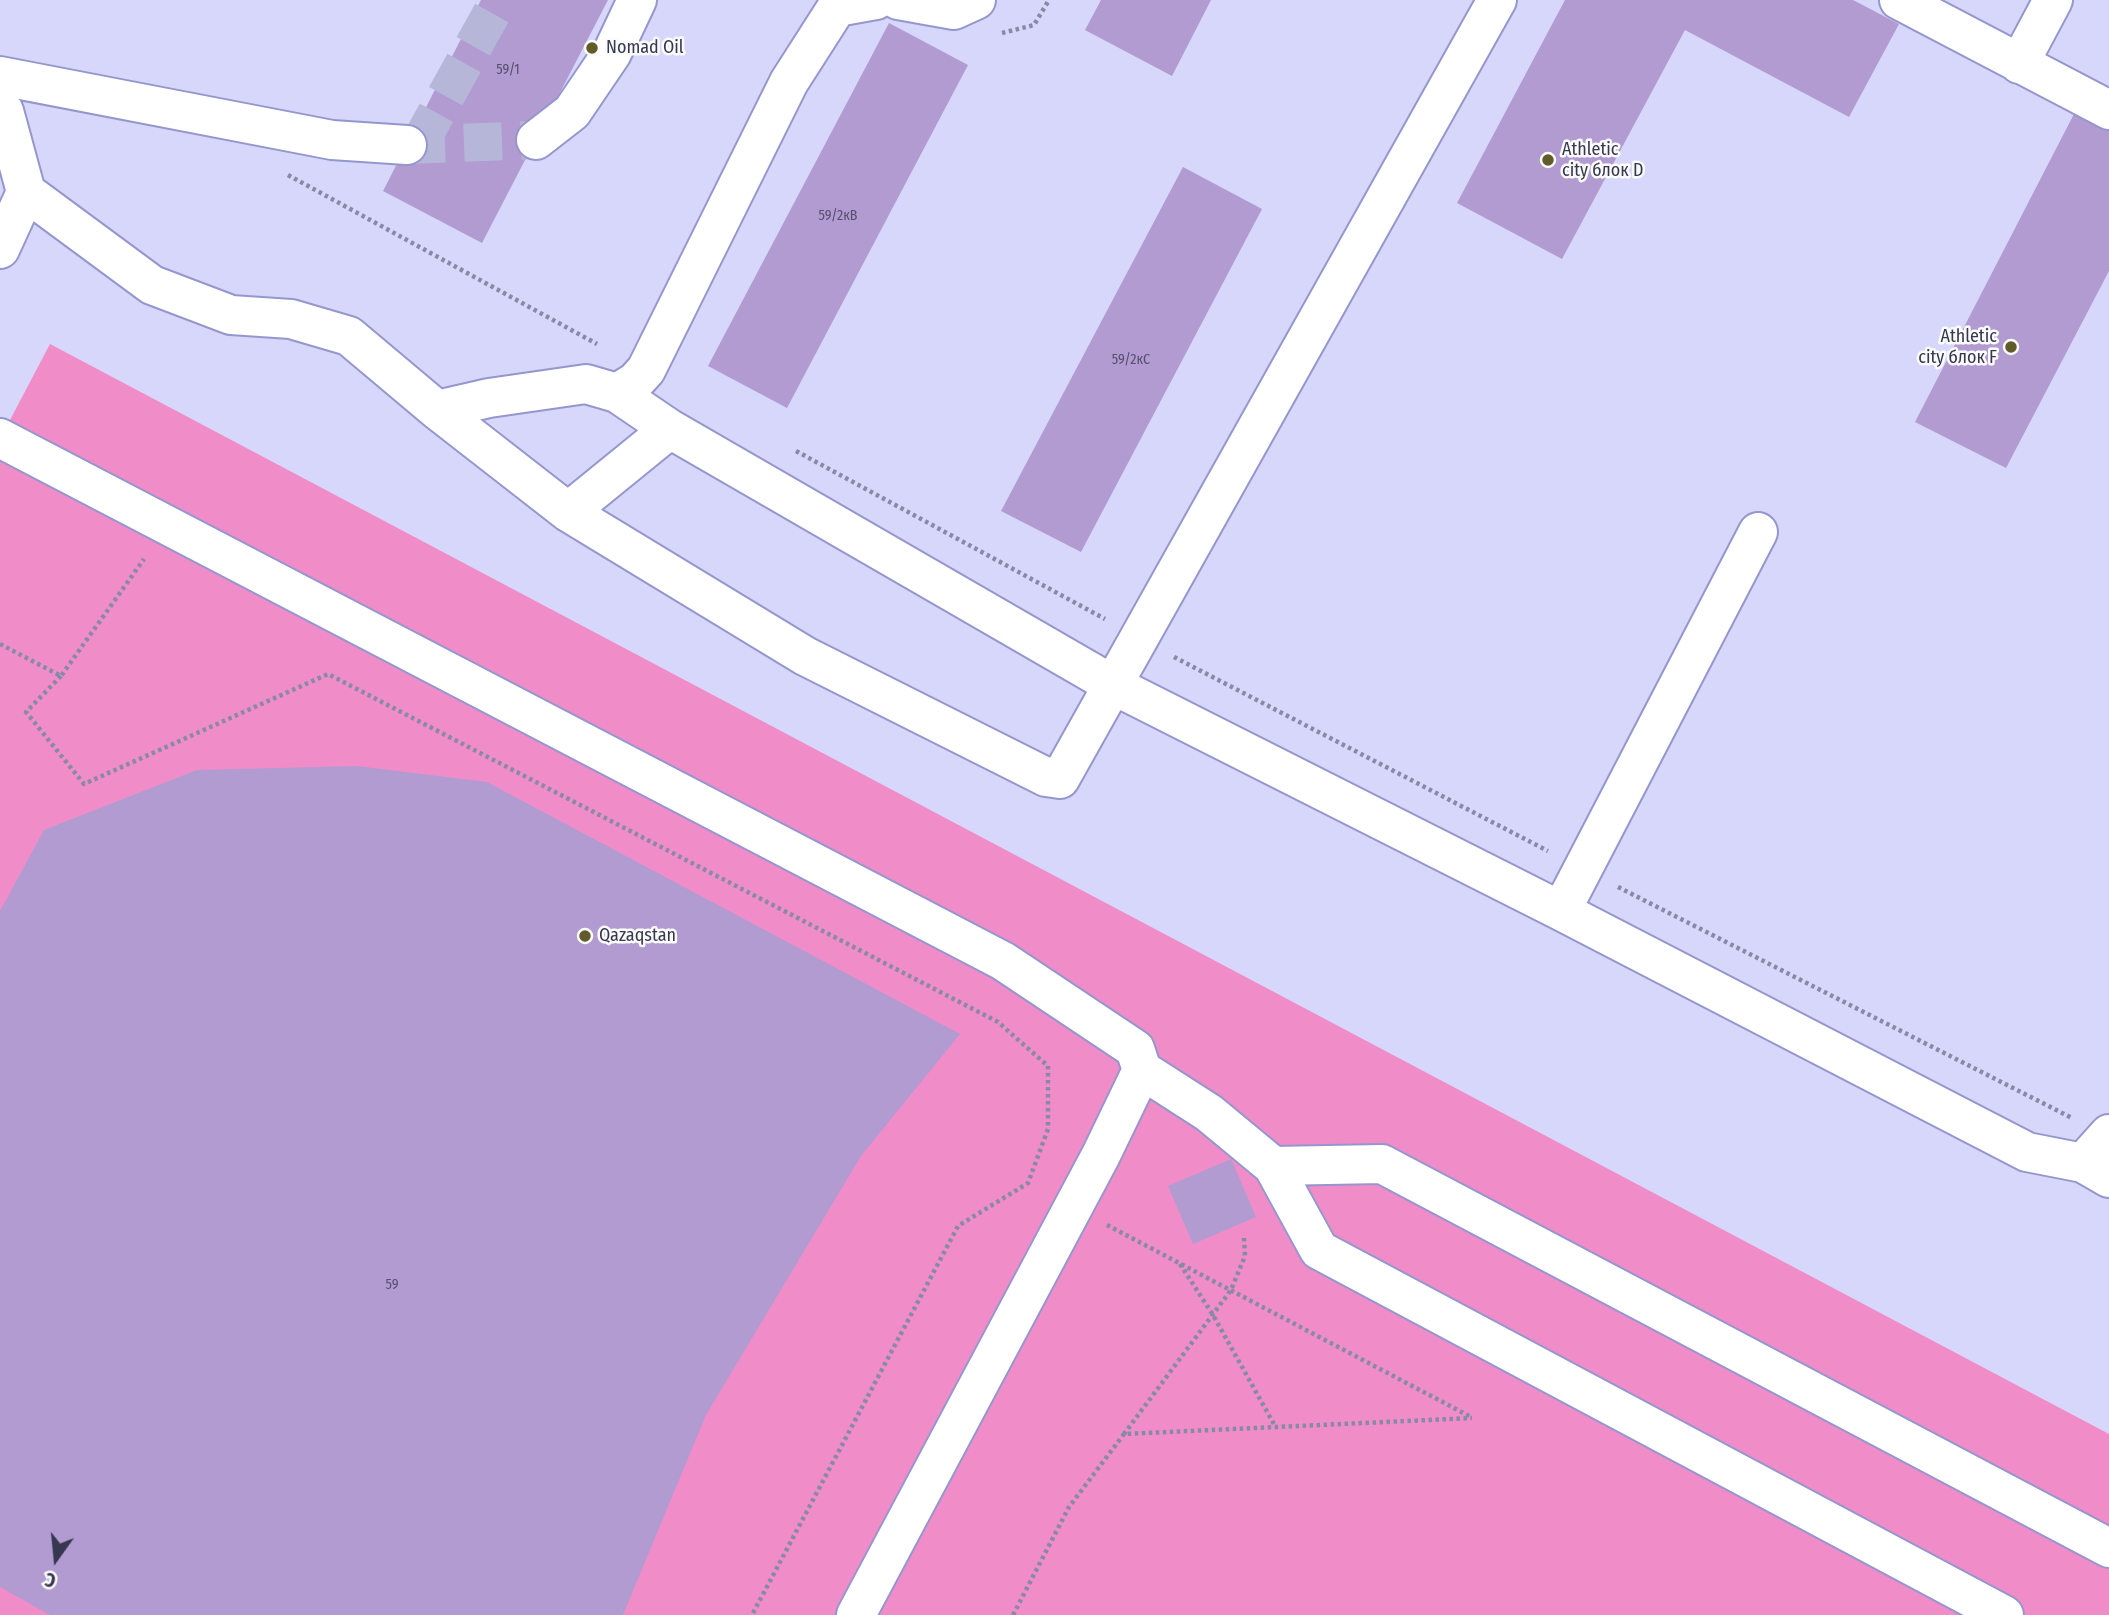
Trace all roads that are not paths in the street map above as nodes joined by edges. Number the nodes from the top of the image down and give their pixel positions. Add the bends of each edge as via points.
1 (637, 0) edge
2 (876, 0) edge
3 (898, 0) edge
4 (976, 0) edge
5 (1497, 0) edge
6 (1899, 0) edge
7 (2053, 0) edge
8 (2019, 64) junction
9 (0, 76) edge
10 (0, 107) edge
11 (2109, 110) edge
12 (536, 140) tunnel mouth
13 (407, 145) tunnel mouth
14 (26, 192) junction
15 (0, 249) edge
16 (617, 393) junction
17 (437, 410) junction
18 (670, 429) junction
19 (0, 438) edge
20 (568, 512) junction
21 (1758, 533) dead end
22 (1115, 686) junction
23 (1561, 911) junction
24 (1142, 1070) junction
25 (2109, 1134) edge
26 (1273, 1166) junction
27 (2096, 1171) edge
28 (2109, 1548) edge
29 (856, 1615) edge
30 (2004, 1615) edge

1 - 12 street via 612,52 572,112
2 - 16 street via 837,7 789,82 646,370
3 - 4 street via 954,10
5 - 22 street
6 - 8 street
7 - 8 street
8 - 11 street
9 - 13 street via 332,140
10 - 14 street
14 - 15 street
14 - 17 street via 152,285 230,315 291,319 349,336
16 - 17 street via 586,384
16 - 18 street
17 - 20 street
18 - 20 street
18 - 22 street
19 - 24 street via 1003,961 1135,1049
20 - 22 street via 805,656 1054,780 1065,774
21 - 23 street
22 - 23 street
23 - 27 street via 2027,1152
24 - 26 street via 1209,1113
24 - 29 street
25 - 27 street
26 - 28 street via 1382,1164
26 - 30 street via 1319,1250

